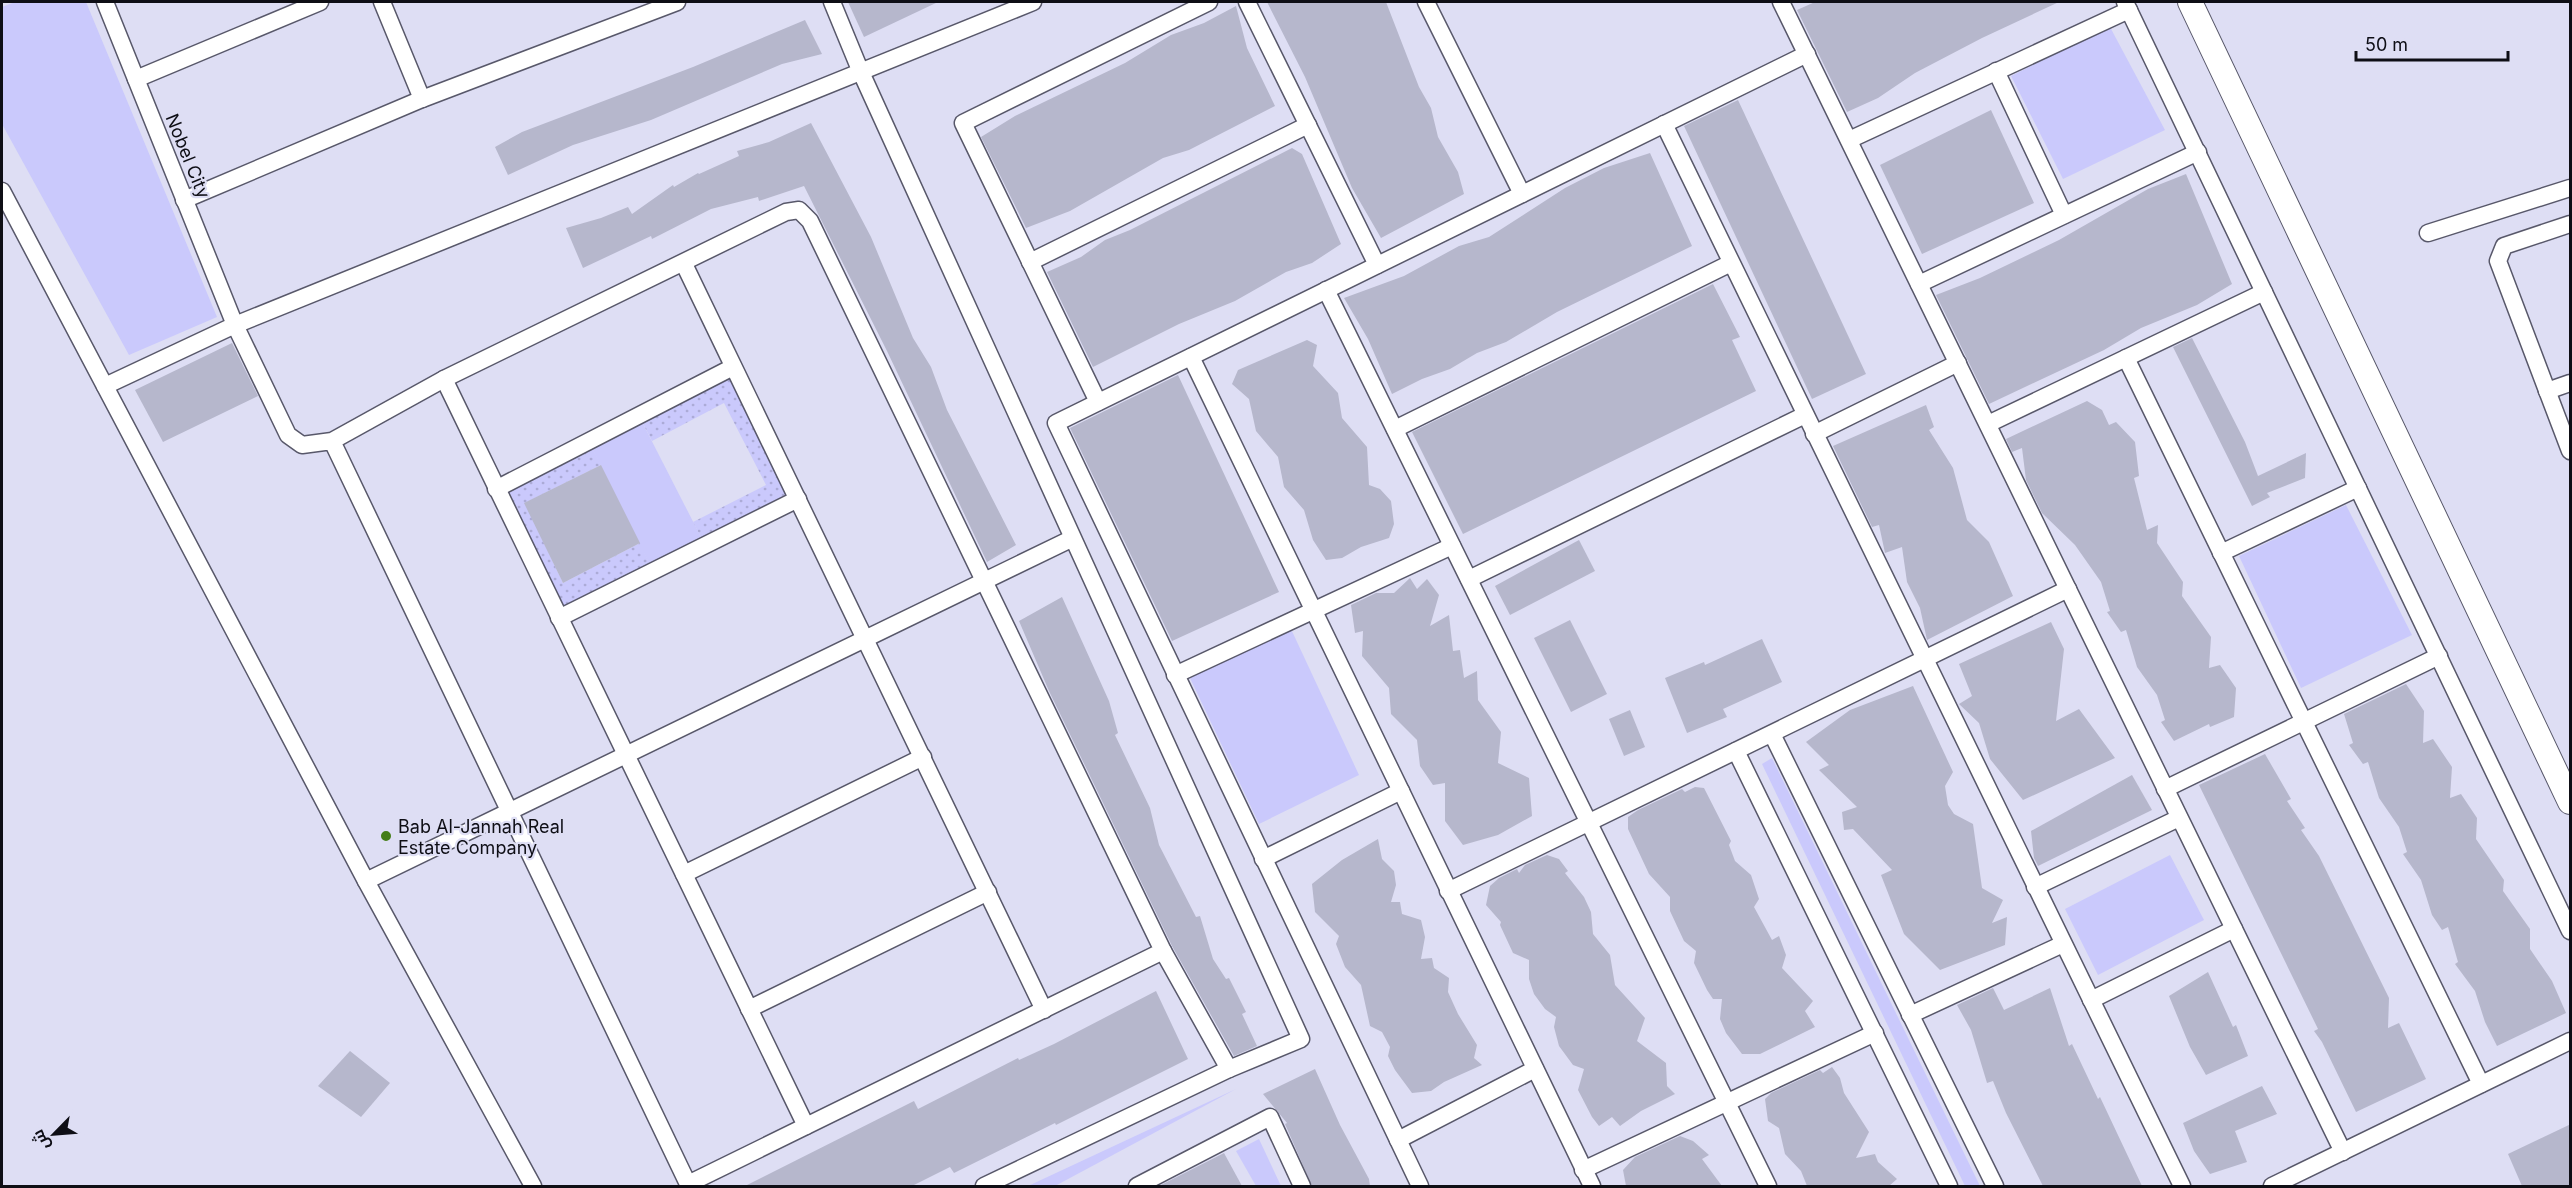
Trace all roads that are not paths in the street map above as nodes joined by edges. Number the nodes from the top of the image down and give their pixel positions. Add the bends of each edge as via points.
1 (105, 2) edge
2 (321, 2) edge
3 (382, 2) edge
4 (677, 2) edge
5 (832, 2) edge
6 (1033, 2) edge
7 (1209, 2) edge
8 (1247, 2) edge
9 (1426, 2) edge
10 (2190, 2) edge
11 (1787, 4) edge
12 (2127, 6) edge
13 (1807, 54) junction
14 (860, 70) junction
15 (1996, 72) junction
16 (136, 79) junction
17 (422, 99) junction
18 (1664, 124) junction
19 (1308, 125) junction
20 (1849, 140) junction
21 (2198, 152) junction
22 (2571, 188) edge
23 (2, 191) edge
24 (1522, 194) junction
25 (184, 200) junction
26 (2064, 215) junction
27 (2571, 224) edge
28 (2428, 233) dead end
29 (1030, 262) junction
30 (1731, 263) junction
31 (684, 264) junction
32 (1377, 265) junction
33 (1919, 284) junction
34 (1326, 290) junction
35 (2264, 292) junction
36 (235, 325) junction
37 (1191, 357) junction
38 (2126, 358) junction
39 (1958, 363) junction
40 (733, 367) junction
41 (444, 380) junction
42 (2571, 383) edge
43 (105, 386) junction
44 (2547, 391) junction
45 (1098, 402) junction
46 (1805, 415) junction
47 (1988, 424) junction
48 (1395, 429) junction
49 (1814, 434) junction
50 (332, 441) junction
51 (2571, 451) edge
52 (2358, 488) junction
53 (496, 489) junction
54 (798, 499) junction
55 (1071, 540) junction
56 (1452, 546) junction
57 (2221, 553) junction
58 (1469, 579) junction
59 (984, 583) junction
60 (2068, 590) junction
61 (1314, 612) junction
62 (559, 618) junction
63 (865, 641) junction
64 (2439, 656) junction
65 (1924, 659) junction
66 (1175, 675) junction
67 (2304, 722) junction
68 (1772, 734) junction
69 (1736, 751) junction
70 (624, 756) junction
71 (923, 757) junction
72 (2165, 789) junction
73 (1401, 792) junction
74 (2571, 802) edge
75 (509, 812) junction
76 (2179, 818) junction
77 (1588, 823) junction
78 (1263, 859) junction
79 (684, 874) junction
80 (366, 881) junction
81 (2035, 887) junction
82 (1448, 891) junction
83 (988, 892) junction
84 (2234, 929) junction
85 (2571, 931) edge
86 (2063, 944) junction
87 (1163, 951) junction
88 (2091, 1000) junction
89 (749, 1009) junction
90 (1044, 1010) junction
91 (1910, 1015) junction
92 (1875, 1033) junction
93 (2571, 1041) edge
94 (1229, 1069) junction
95 (1535, 1069) junction
96 (2481, 1084) junction
97 (1726, 1102) junction
98 (806, 1126) junction
99 (1398, 1140) junction
100 (2343, 1152) junction
101 (1583, 1170) junction
102 (688, 1185) edge
103 (532, 1186) edge
104 (984, 1186) edge
105 (1137, 1186) edge
106 (1302, 1186) edge
107 (1420, 1186) edge
108 (1592, 1186) edge
109 (1768, 1186) edge
110 (1949, 1186) edge
111 (1995, 1186) edge
112 (2182, 1186) edge
113 (2272, 1186) edge

1 - 16 street, Nobel City
2 - 16 street
3 - 17 street
4 - 17 street
5 - 14 street
6 - 14 street
7 - 29 street via 963,123
8 - 19 street
9 - 24 street
10 - 74 street
11 - 13 street
12 - 15 street
12 - 21 street
13 - 18 street
13 - 20 street
14 - 36 street
14 - 55 street
15 - 20 street
15 - 26 street
16 - 25 street, Nobel City
17 - 25 street
18 - 24 street
18 - 30 street
19 - 29 street
19 - 32 street
20 - 33 street
21 - 26 street
21 - 35 street
22 - 28 street
23 - 43 street
24 - 32 street
25 - 36 street, Nobel City
26 - 33 street
27 - 44 street via 2504,246 2498,261
29 - 45 street
30 - 46 street
30 - 48 street
31 - 40 street
31 - 41 street
31 - 59 street via 786,212 799,210 810,221
32 - 34 street
33 - 39 street
34 - 37 street
34 - 48 street
35 - 38 street
35 - 52 street
36 - 43 street
36 - 50 street, Nobel City via 288,435 302,445
37 - 45 street
37 - 61 street
38 - 47 street
38 - 57 street
39 - 47 street
39 - 49 street
40 - 53 street
40 - 54 street
41 - 50 street
41 - 53 street
42 - 44 street
43 - 80 street
44 - 51 street
45 - 66 street via 1056,423
46 - 49 street
46 - 58 street
47 - 60 street
48 - 56 street
49 - 65 street
50 - 75 street
52 - 57 street
52 - 64 street
53 - 62 street
54 - 62 street
54 - 63 street
55 - 59 street
55 - 94 street via 1301,1039
56 - 58 street
56 - 61 street
57 - 67 street
58 - 77 street
59 - 63 street
59 - 87 street
60 - 65 street
60 - 72 street
61 - 66 street
61 - 73 street
62 - 70 street
63 - 70 street
63 - 71 street
64 - 67 street
64 - 85 street
65 - 68 street
65 - 81 street
66 - 78 street
67 - 72 street
67 - 96 street
68 - 69 street
68 - 91 street
69 - 77 street
69 - 92 street
70 - 75 street
70 - 79 street
71 - 79 street
71 - 83 street
72 - 76 street
73 - 78 street
73 - 82 street
75 - 80 street
75 - 102 street
76 - 81 street
76 - 84 street
77 - 82 street
77 - 97 street
78 - 99 street
79 - 89 street
80 - 103 street
81 - 86 street
82 - 95 street
83 - 89 street
83 - 90 street
84 - 88 street
84 - 100 street
86 - 88 street
86 - 91 street
87 - 90 street
87 - 94 street
88 - 112 street
89 - 98 street
90 - 98 street
91 - 111 street
92 - 97 street
92 - 110 street
93 - 96 street
94 - 104 street
95 - 99 street
95 - 101 street
96 - 100 street
97 - 101 street
97 - 109 street
98 - 102 street
99 - 107 street
100 - 113 street
101 - 108 street
105 - 106 street via 1270,1117

